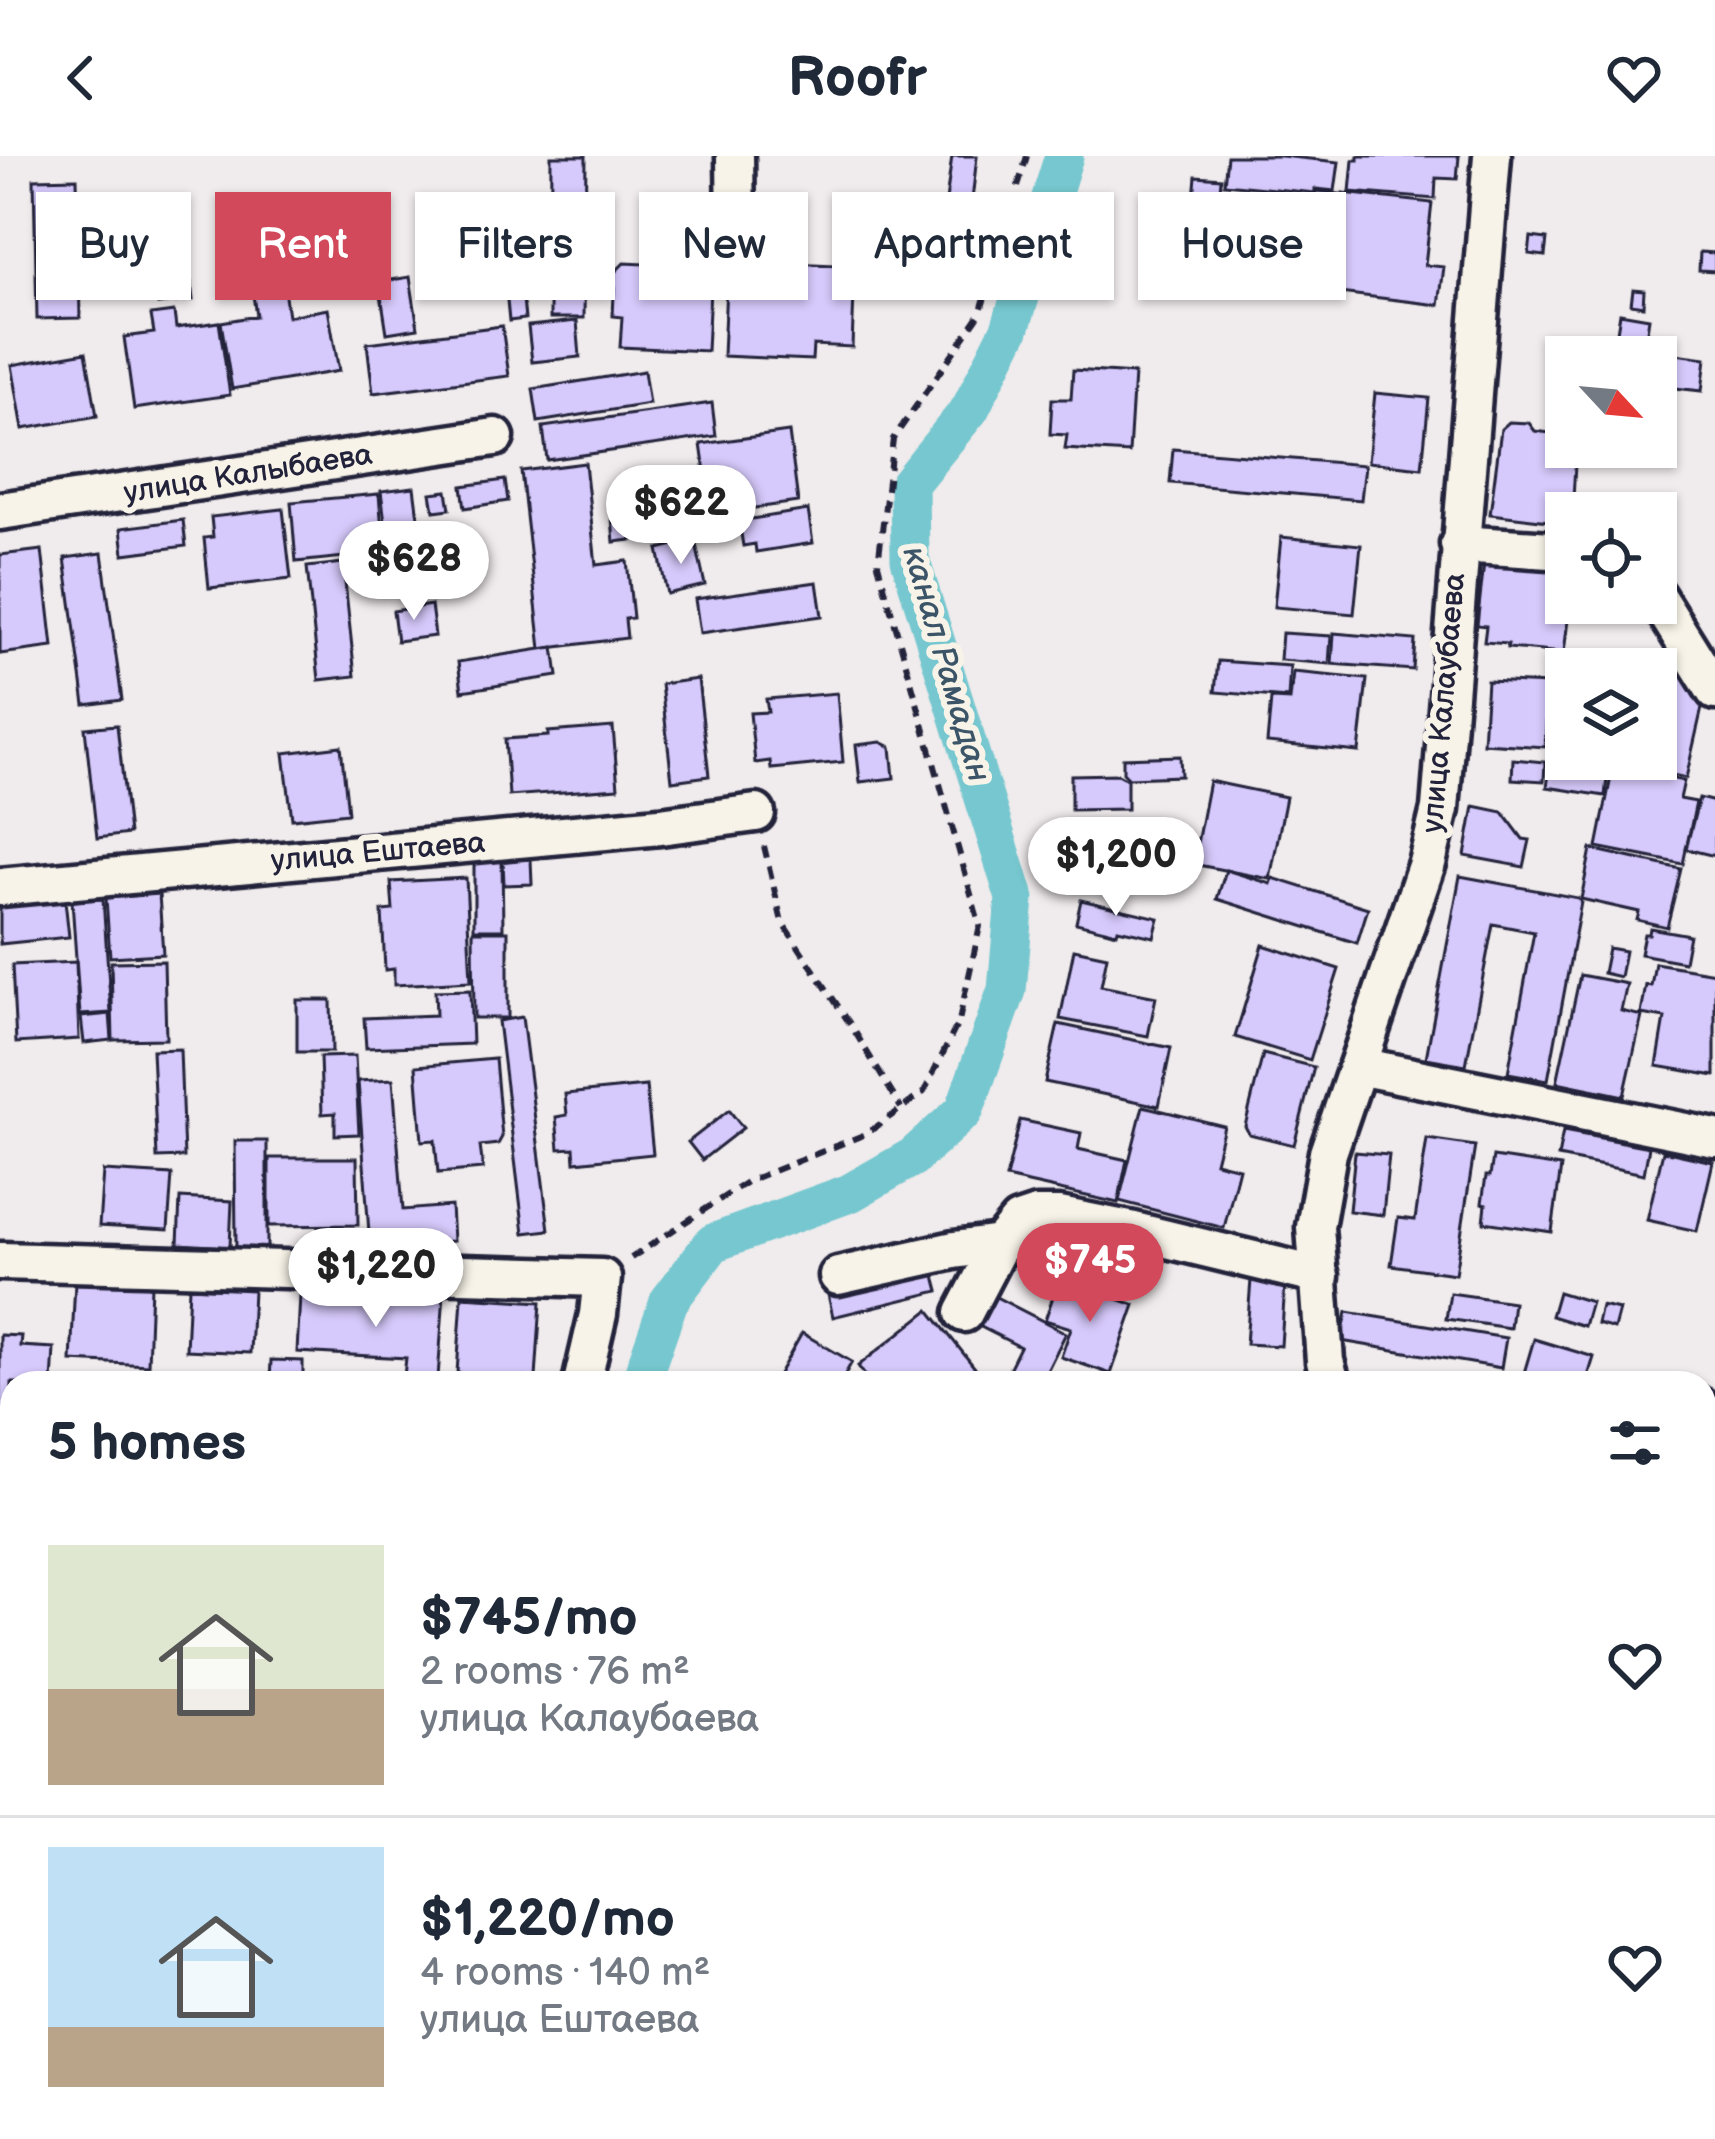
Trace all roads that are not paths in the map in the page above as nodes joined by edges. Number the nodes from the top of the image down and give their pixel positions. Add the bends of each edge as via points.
1 (735, 156) edge
2 (1492, 156) edge
3 (735, 192) edge
4 (495, 437) dead end
5 (0, 511) edge
6 (1459, 544) junction
7 (1545, 550) edge
8 (1673, 624) edge
9 (1715, 691) edge
10 (756, 813) road end
11 (0, 886) edge
12 (1358, 1066) junction
13 (1715, 1138) edge
14 (1000, 1244) junction
15 (0, 1261) edge
16 (838, 1276) dead end
17 (1320, 1276) junction
18 (964, 1313) dead end
19 (586, 1371) edge
20 (1328, 1371) edge

1 - 3 street
2 - 6 street, улица Калаубаева
4 - 5 street, улица Калыбаева
6 - 7 street, улица Калаубаева
6 - 12 street, улица Калаубаева via 1440,809
8 - 9 street
10 - 11 street, улица Ештаева
12 - 13 street
12 - 17 street, улица Калаубаева via 1328,1154 1315,1227
14 - 16 street
14 - 17 street via 1018,1222 1059,1216
14 - 18 street
15 - 19 street via 602,1278
17 - 20 street, улица Калаубаева

